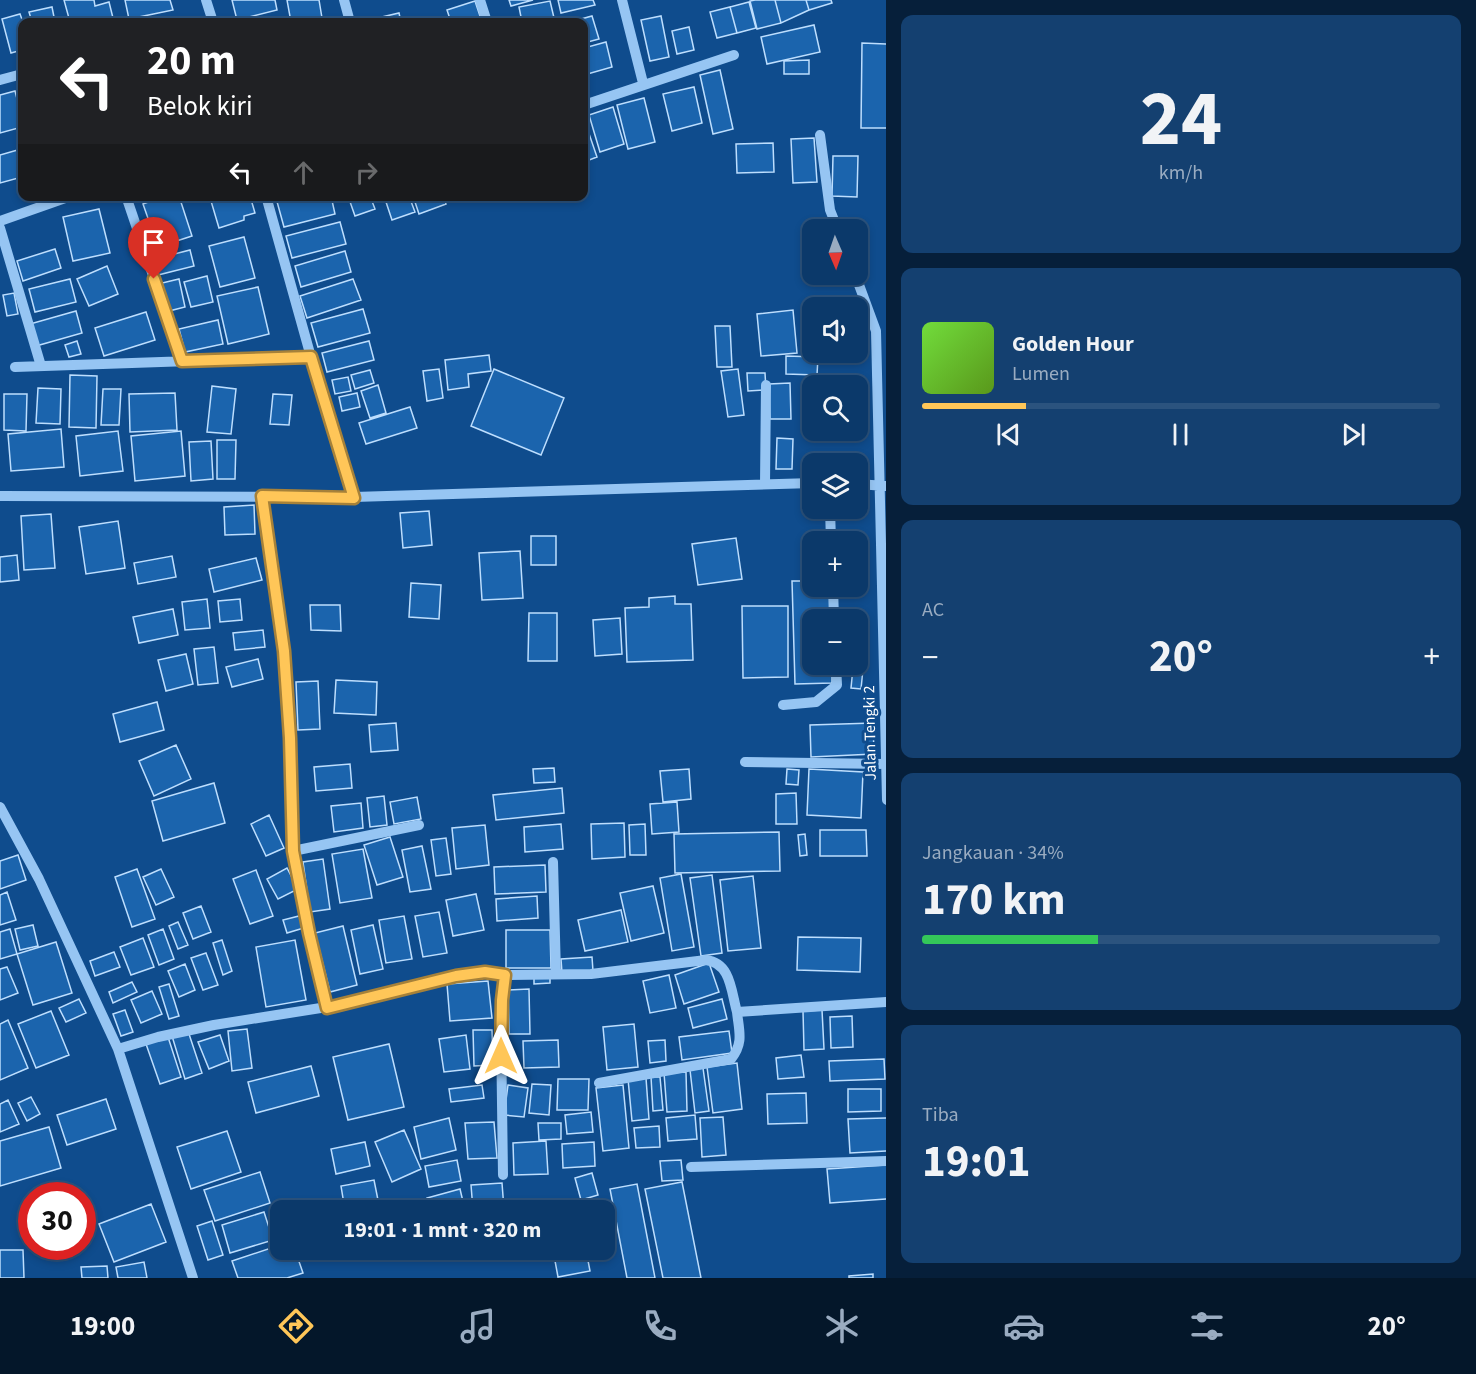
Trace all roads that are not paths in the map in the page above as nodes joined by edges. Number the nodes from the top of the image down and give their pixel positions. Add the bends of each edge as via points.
1 (206, 0) edge
2 (344, 0) edge
3 (480, 0) edge
4 (622, 0) edge
5 (209, 18) edge
6 (349, 18) edge
7 (486, 18) edge
8 (734, 55) dead end
9 (18, 75) edge
10 (0, 80) edge
11 (643, 84) junction
12 (588, 104) edge
13 (820, 135) dead end
14 (57, 201) edge
15 (128, 201) edge
16 (267, 201) edge
17 (834, 219) edge
18 (0, 221) edge
19 (0, 228) edge
20 (859, 285) edge
21 (311, 357) junction
22 (182, 361) junction
23 (40, 366) junction
24 (15, 367) dead end
25 (766, 385) dead end
26 (802, 483) edge
27 (765, 484) junction
28 (868, 485) edge
29 (883, 486) edge
30 (0, 496) edge
31 (262, 496) junction
32 (354, 498) junction
33 (837, 675) edge
34 (783, 705) dead end
35 (745, 762) dead end
36 (885, 764) edge
37 (886, 800) edge
38 (0, 807) edge
39 (419, 825) dead end
40 (293, 851) junction
41 (553, 862) dead end
42 (556, 974) junction
43 (505, 975) junction
44 (886, 1002) edge
45 (327, 1008) junction
46 (737, 1012) junction
47 (118, 1049) junction
48 (599, 1083) dead end
49 (886, 1161) edge
50 (691, 1167) dead end
51 (503, 1175) dead end
52 (193, 1278) edge

1 - 5 street
2 - 6 street
3 - 7 street
4 - 11 street
8 - 11 street
9 - 10 street
11 - 12 street
13 - 17 street
14 - 18 street
15 - 22 street
16 - 21 street
19 - 23 street
20 - 29 street, Jalan Tengki 2 via 876,331
21 - 22 street
21 - 32 street
22 - 23 street
23 - 24 street
25 - 27 street
26 - 27 street
27 - 32 street
28 - 29 street
29 - 36 street, Jalan Tengki 2
30 - 31 street
31 - 32 street
31 - 40 street via 284,651
33 - 34 street via 837,685 816,702
35 - 36 street
36 - 37 street, Jalan Tengki 2
38 - 47 street via 39,879
39 - 40 street
40 - 45 street
41 - 42 street
42 - 43 street
42 - 46 street via 716,961 726,970
43 - 45 street via 485,972 456,976
43 - 51 street via 501,1032
44 - 46 street
45 - 47 street via 214,1024
46 - 48 street via 739,1049 731,1059
47 - 52 street
49 - 50 street

